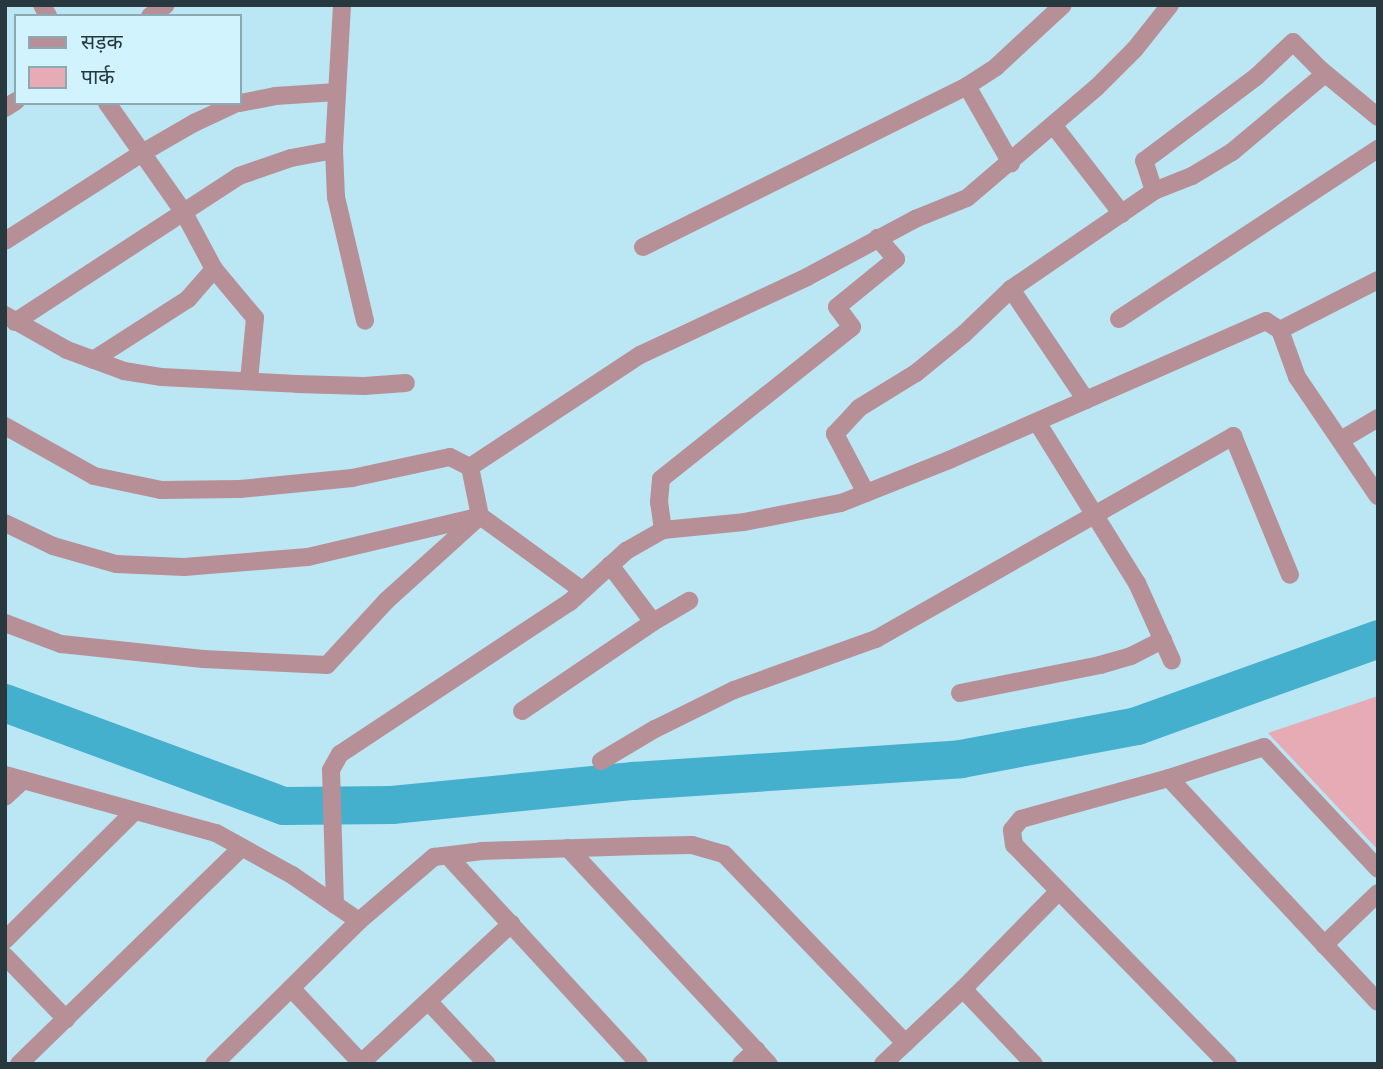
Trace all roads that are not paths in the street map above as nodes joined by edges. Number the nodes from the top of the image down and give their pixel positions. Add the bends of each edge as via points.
1 (342, 5) edge
2 (1063, 5) edge
3 (1170, 5) edge
4 (1325, 74) junction
5 (967, 86) junction
6 (337, 92) junction
7 (242, 102) edge
8 (108, 105) edge
9 (234, 105) edge
10 (1378, 117) edge
11 (1054, 126) junction
12 (1378, 149) edge
13 (334, 150) junction
14 (142, 153) junction
15 (1011, 163) junction
16 (1154, 191) junction
17 (183, 211) junction
18 (1122, 214) junction
19 (878, 239) junction
20 (5, 241) edge
21 (643, 247) dead end
22 (214, 269) junction
23 (1378, 280) edge
24 (1012, 289) junction
25 (10, 319) edge
26 (1119, 319) dead end
27 (365, 321) dead end
28 (1280, 330) junction
29 (93, 360) junction
30 (250, 380) junction
31 (406, 383) dead end
32 (1086, 400) junction
33 (1378, 418) edge
34 (1037, 422) junction
35 (5, 426) edge
36 (1340, 440) junction
37 (470, 467) junction
38 (866, 493) junction
39 (1378, 496) edge
40 (480, 516) junction
41 (1096, 516) junction
42 (5, 523) edge
43 (663, 530) junction
44 (610, 565) junction
45 (1290, 575) dead end
46 (582, 590) junction
47 (689, 601) dead end
48 (653, 622) junction
49 (5, 623) edge
50 (1163, 640) junction
51 (1172, 661) dead end
52 (960, 693) dead end
53 (522, 711) dead end
54 (601, 761) dead end
55 (14, 777) edge
56 (1168, 778) junction
57 (5, 797) edge
58 (135, 811) junction
59 (242, 847) junction
60 (568, 848) junction
61 (449, 856) junction
62 (1378, 869) edge
63 (1058, 892) junction
64 (1378, 892) edge
65 (335, 905) junction
66 (359, 921) junction
67 (511, 924) junction
68 (5, 940) edge
69 (1324, 945) junction
70 (5, 956) edge
71 (291, 988) junction
72 (963, 989) junction
73 (428, 1001) junction
74 (1378, 1002) edge
75 (65, 1019) junction
76 (905, 1043) junction
77 (756, 1050) junction
78 (224, 1060) edge
79 (362, 1063) edge
80 (19, 1064) edge
81 (487, 1064) edge
82 (639, 1064) edge
83 (741, 1064) edge
84 (769, 1064) edge
85 (883, 1064) edge
86 (1034, 1064) edge
87 (1228, 1064) edge

1 - 6 street
2 - 5 street via 996,67
3 - 11 street via 1135,49
4 - 10 street
4 - 16 street via 1232,152 1192,176
4 - 16 street via 1293,42 1256,77 1144,161
5 - 15 street
5 - 21 street
6 - 7 street
6 - 13 street
8 - 14 street
9 - 14 street
11 - 15 street
11 - 18 street
12 - 26 street
13 - 17 street via 291,158 239,176
13 - 27 street via 336,197
14 - 17 street
14 - 20 street
15 - 19 street via 967,198
16 - 18 street
17 - 22 street
17 - 25 street
18 - 24 street
19 - 37 street via 640,355
19 - 43 street via 896,259 837,307 852,327 661,479
22 - 29 street via 188,299
22 - 30 street via 255,318
23 - 28 street
24 - 32 street
24 - 38 street via 916,373 859,408 835,435
25 - 29 street
28 - 32 street via 1266,321
28 - 36 street via 1297,377
29 - 30 street via 161,377
30 - 31 street via 364,386
32 - 34 street
33 - 36 street
34 - 38 street
34 - 41 street
35 - 37 street via 94,475 161,490 240,489 352,478 450,457
36 - 39 street
37 - 40 street
38 - 43 street via 841,503 744,522
40 - 42 street via 308,557 184,567 116,564 53,546
40 - 46 street
40 - 49 street via 386,601 327,665 202,659 61,644
41 - 45 street via 1233,436
41 - 50 street via 1137,583
41 - 54 street via 876,639 734,691
43 - 44 street
44 - 46 street
44 - 48 street
46 - 65 street via 340,754 331,770
47 - 48 street
48 - 53 street
50 - 51 street
50 - 52 street via 1100,665
55 - 57 street
55 - 58 street
56 - 62 street via 1264,747
56 - 63 street via 1021,819 1012,830 1014,845
56 - 69 street
58 - 59 street via 216,833
58 - 68 street
59 - 65 street
59 - 75 street
60 - 61 street
60 - 76 street via 692,845 724,854
60 - 77 street
61 - 66 street via 434,858
61 - 67 street
63 - 72 street
63 - 87 street
64 - 69 street
65 - 66 street
66 - 71 street
67 - 73 street
67 - 82 street
69 - 74 street
70 - 75 street
71 - 78 street
71 - 79 street
72 - 76 street
72 - 86 street
73 - 79 street
73 - 81 street
75 - 80 street
76 - 85 street
77 - 83 street
77 - 84 street

